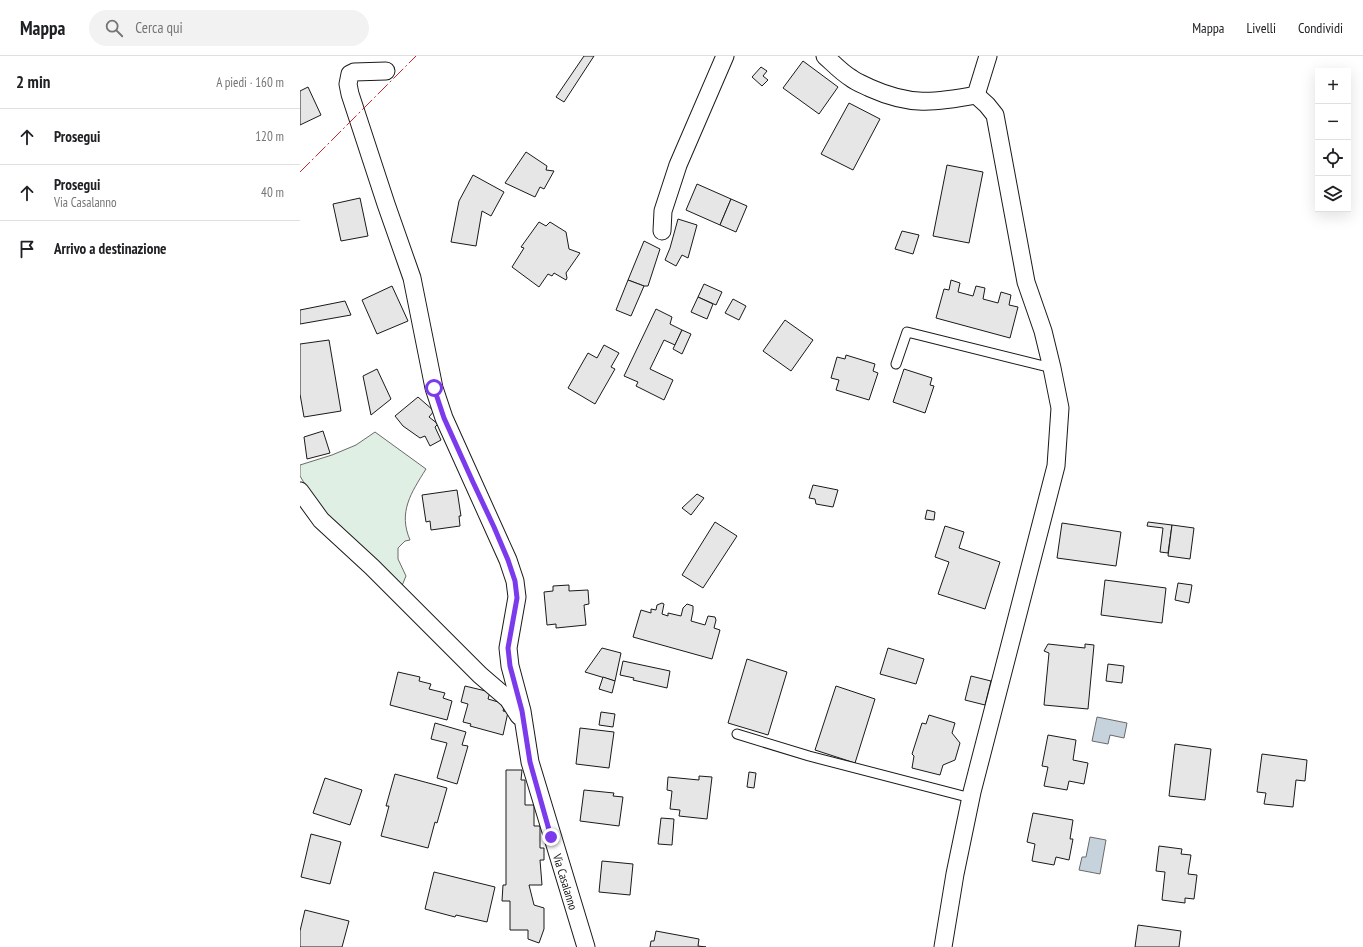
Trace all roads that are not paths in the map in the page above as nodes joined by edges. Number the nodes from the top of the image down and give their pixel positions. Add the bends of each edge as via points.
1 (726, 56) edge
2 (825, 56) edge
3 (988, 56) edge
4 (386, 71) dead end
5 (976, 95) junction
6 (662, 231) dead end
7 (896, 364) dead end
8 (1052, 368) junction
9 (300, 491) edge
10 (523, 724) junction
11 (737, 734) dead end
12 (971, 798) junction
13 (586, 947) edge
14 (943, 947) edge

1 - 6 street via 678,165 663,211
2 - 5 street via 851,78 902,100 925,102
3 - 5 street
4 - 10 street, Via Casalanno via 350,74 350,94 412,278 434,388 444,418 497,534 515,581 517,598 508,648
5 - 8 street via 994,115 1026,282 1043,331
7 - 8 lane via 907,332
8 - 12 street via 1060,408 1056,466
9 - 10 street via 321,520 480,675 508,699
10 - 13 street, Via Casalanno via 530,762
11 - 12 lane via 809,756
12 - 14 street

